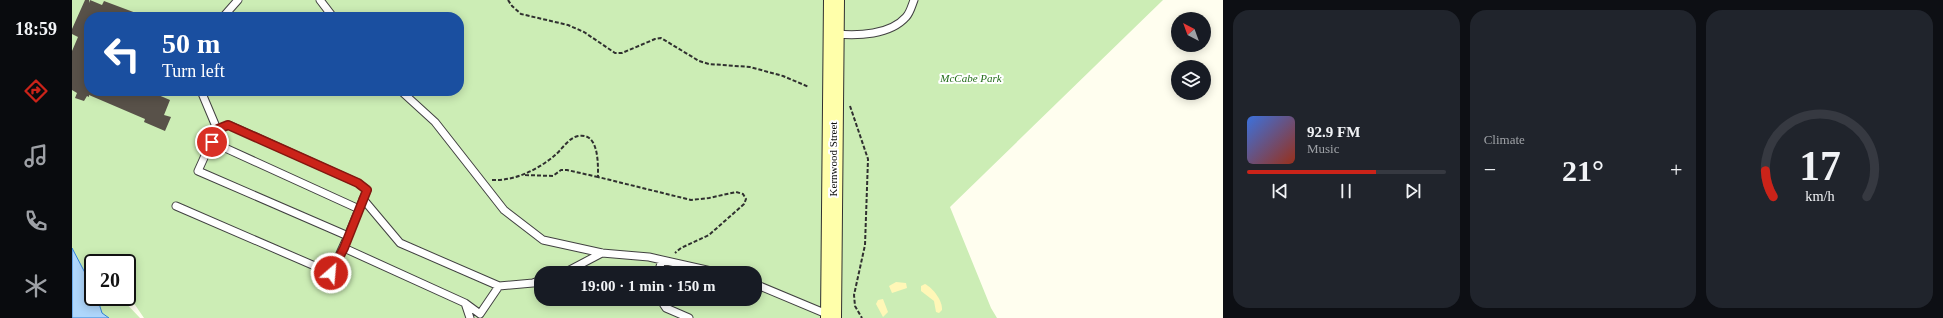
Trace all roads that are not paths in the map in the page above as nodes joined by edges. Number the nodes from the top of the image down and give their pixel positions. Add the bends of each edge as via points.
1 (238, 0) edge
2 (320, 0) edge
3 (834, 0) edge
4 (914, 0) edge
5 (227, 12) edge
6 (329, 12) edge
7 (834, 34) junction
8 (204, 96) edge
9 (407, 96) edge
10 (218, 129) junction
11 (212, 142) junction
12 (363, 199) junction
13 (176, 206) dead end
14 (359, 209) junction
15 (348, 236) junction
16 (344, 248) junction
17 (602, 253) junction
18 (662, 260) junction
19 (577, 266) edge
20 (660, 266) edge
21 (689, 266) edge
22 (534, 281) edge
23 (499, 286) junction
24 (762, 287) edge
25 (465, 303) junction
26 (665, 306) edge
27 (831, 317) edge
28 (470, 318) edge
29 (689, 318) edge

1 - 5 lane
2 - 6 lane
3 - 7 main road, Kernwood Street
4 - 7 lane via 907,16 894,26 871,33
7 - 27 main road, Kernwood Street
8 - 10 lane
9 - 17 lane via 435,122 504,210 543,240
10 - 11 lane
10 - 12 lane via 228,125 358,183 367,190
11 - 14 lane
11 - 15 lane via 198,171
12 - 14 lane
12 - 23 lane via 400,243
13 - 16 lane via 331,273
14 - 15 lane
15 - 16 lane
16 - 25 lane
17 - 18 lane
17 - 19 lane
18 - 20 lane
18 - 21 lane
22 - 23 lane
23 - 25 lane via 480,314
24 - 27 lane
25 - 28 lane
26 - 29 lane

